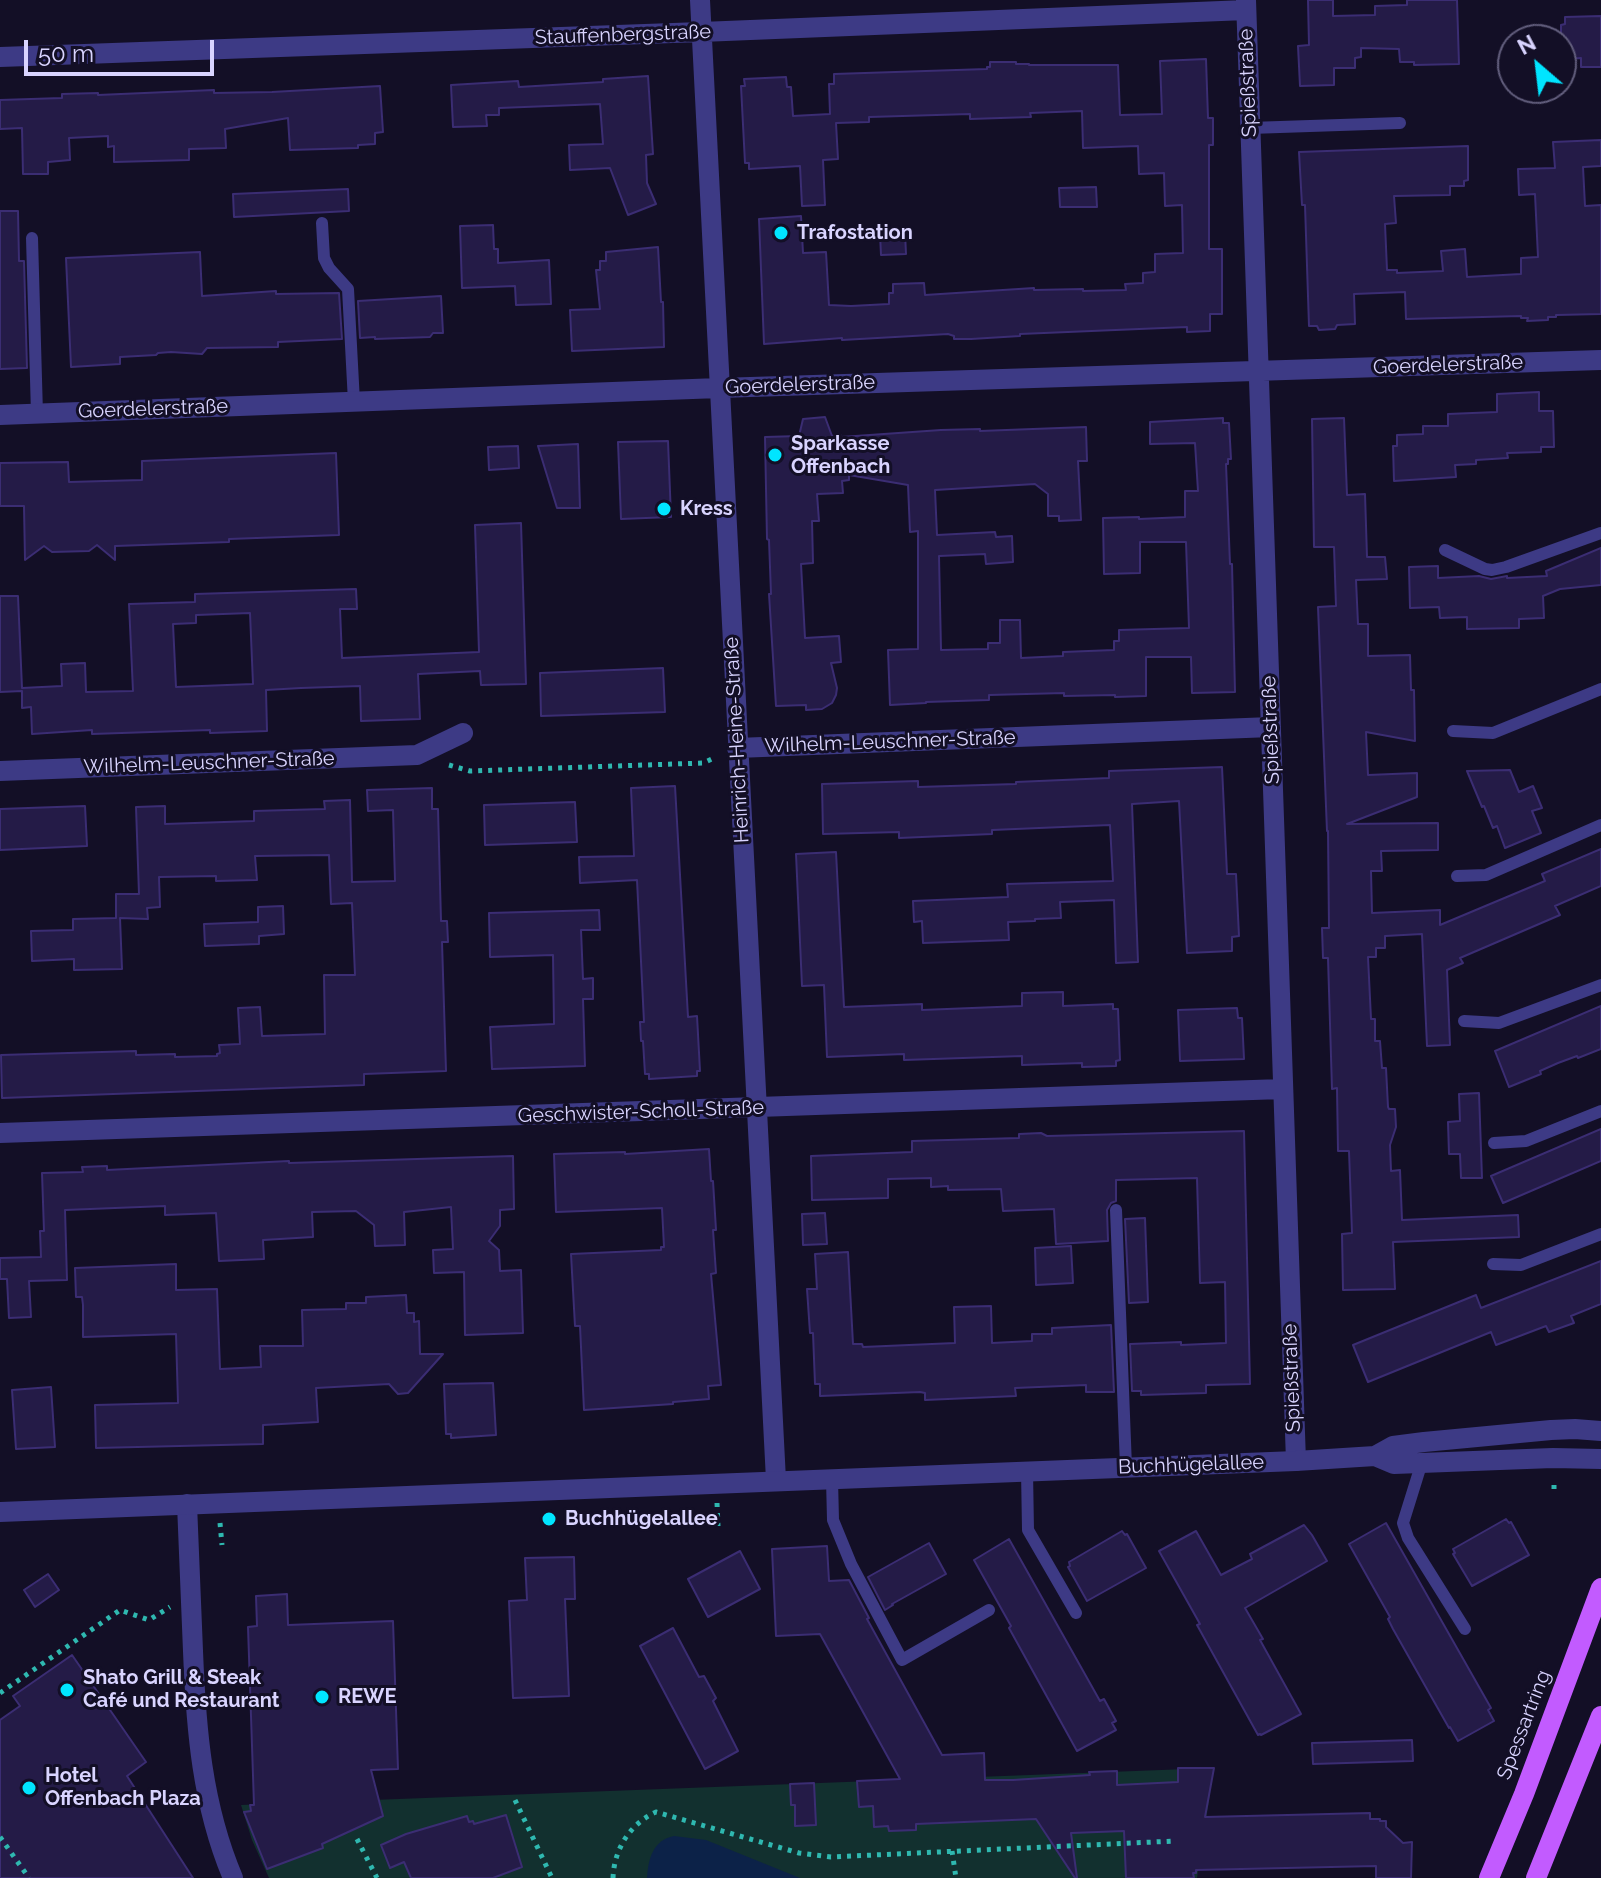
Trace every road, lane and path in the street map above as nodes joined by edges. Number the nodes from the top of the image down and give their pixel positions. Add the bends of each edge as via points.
1 (700, 0) edge
2 (1246, 5) edge
3 (701, 32) junction
4 (0, 57) edge
5 (1400, 123) dead end
6 (1250, 128) junction
7 (322, 223) dead end
8 (32, 238) dead end
9 (1601, 360) edge
10 (1258, 372) junction
11 (719, 388) junction
12 (354, 402) junction
13 (37, 414) junction
14 (0, 415) edge
15 (1601, 533) edge
16 (1445, 550) dead end
17 (1601, 689) edge
18 (1271, 727) junction
19 (1453, 731) dead end
20 (463, 733) dead end
21 (737, 748) junction
22 (417, 755) junction
23 (0, 771) edge
24 (1601, 825) edge
25 (1457, 876) dead end
26 (1601, 985) edge
27 (1464, 1021) dead end
28 (1282, 1089) junction
29 (757, 1108) junction
30 (1601, 1111) edge
31 (0, 1133) edge
32 (1494, 1143) dead end
33 (1116, 1210) dead end
34 (1601, 1234) edge
35 (1493, 1264) dead end
36 (1601, 1431) edge
37 (1375, 1456) junction
38 (1601, 1459) edge
39 (1296, 1461) junction
40 (1422, 1462) junction
41 (1126, 1467) junction
42 (1027, 1471) junction
43 (832, 1479) junction
44 (776, 1480) junction
45 (187, 1504) junction
46 (0, 1512) edge
47 (1601, 1588) edge
48 (190, 1593) junction
49 (989, 1610) dead end
50 (1076, 1613) dead end
51 (1465, 1629) dead end
52 (0, 1693) edge
53 (1601, 1716) edge
54 (515, 1800) dead end
55 (0, 1837) edge
56 (357, 1839) dead end
57 (1175, 1841) dead end
58 (952, 1851) junction
59 (29, 1878) edge
60 (233, 1878) edge
61 (377, 1878) edge
62 (552, 1878) edge
63 (613, 1878) edge
64 (956, 1878) edge
65 (1489, 1878) edge
66 (1536, 1878) edge

1 - 3 street, Heinrich-Heine-Straße
2 - 3 street, Stauffenbergstraße
2 - 6 street, Spießstraße
3 - 4 street, Stauffenbergstraße
3 - 11 street, Heinrich-Heine-Straße
5 - 6 lane
6 - 10 street, Spießstraße
7 - 12 lane via 324,258 348,289
8 - 13 lane
9 - 10 street, Goerdelerstraße
10 - 11 street, Goerdelerstraße
10 - 18 street, Spießstraße
11 - 12 street, Goerdelerstraße
11 - 21 street, Heinrich-Heine-Straße
12 - 13 street, Goerdelerstraße
13 - 14 street, Goerdelerstraße
15 - 16 lane via 1492,570
17 - 19 lane via 1493,733
18 - 21 street, Wilhelm-Leuschner-Straße
18 - 28 street, Spießstraße
20 - 22 street, Wilhelm-Leuschner-Straße
21 - 22 path, Wilhelm-Leuschner-Straße via 703,763 470,771
21 - 29 street, Heinrich-Heine-Straße
22 - 23 street, Wilhelm-Leuschner-Straße
24 - 25 lane via 1486,875
26 - 27 lane via 1499,1023
28 - 29 street, Geschwister-Scholl-Straße
28 - 39 street, Spießstraße
29 - 31 street, Geschwister-Scholl-Straße
29 - 44 street, Heinrich-Heine-Straße
30 - 32 lane via 1526,1141
33 - 41 lane
34 - 35 lane via 1521,1265
36 - 37 street, Buchhügelallee via 1551,1430 1424,1442 1393,1446
37 - 39 street, Buchhügelallee
37 - 40 street, Buchhügelallee via 1394,1464
38 - 40 street, Buchhügelallee
39 - 41 street, Buchhügelallee
40 - 51 lane via 1403,1523
41 - 42 street, Buchhügelallee
42 - 43 street, Buchhügelallee
42 - 50 lane via 1028,1530
43 - 44 street, Buchhügelallee
43 - 49 lane via 833,1520 902,1660
44 - 45 street, Buchhügelallee
45 - 46 street, Buchhügelallee
45 - 48 street
47 - 65 main road, Spessartring
48 - 52 path via 149,1620 120,1610
48 - 60 street via 204,1783
53 - 66 main road
54 - 62 path
55 - 59 path
56 - 61 path
57 - 58 path
58 - 63 path via 831,1857 799,1853 656,1812 626,1837
58 - 64 path

